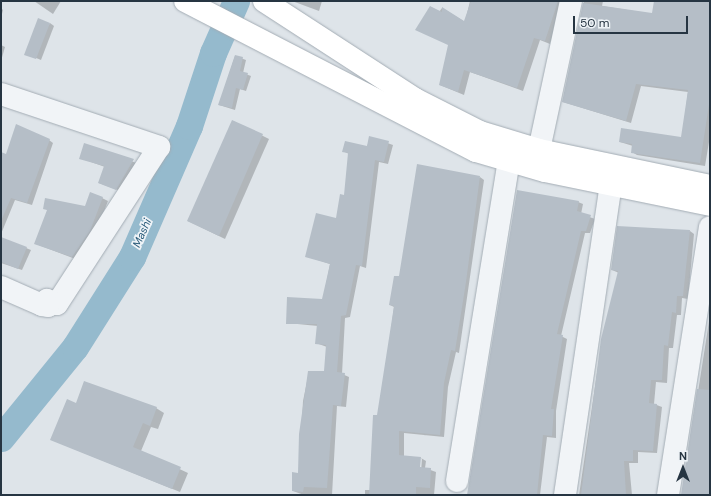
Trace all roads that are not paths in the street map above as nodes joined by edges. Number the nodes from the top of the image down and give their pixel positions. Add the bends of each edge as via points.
1 (186, 1) edge
2 (264, 1) edge
3 (571, 1) edge
4 (1, 94) edge
5 (539, 150) junction
6 (509, 161) junction
7 (611, 184) junction
8 (710, 186) edge
9 (710, 205) edge
10 (710, 227) edge
11 (1, 287) edge
12 (457, 481) dead end
13 (565, 495) edge
14 (668, 495) edge

1 - 6 main road via 476,151
2 - 5 main road via 287,13 415,99 480,132
3 - 5 street
4 - 11 street via 159,147 57,304 48,300 48,306 42,305
5 - 8 main road
6 - 7 main road
6 - 12 street
7 - 9 main road
7 - 13 street
10 - 14 street

